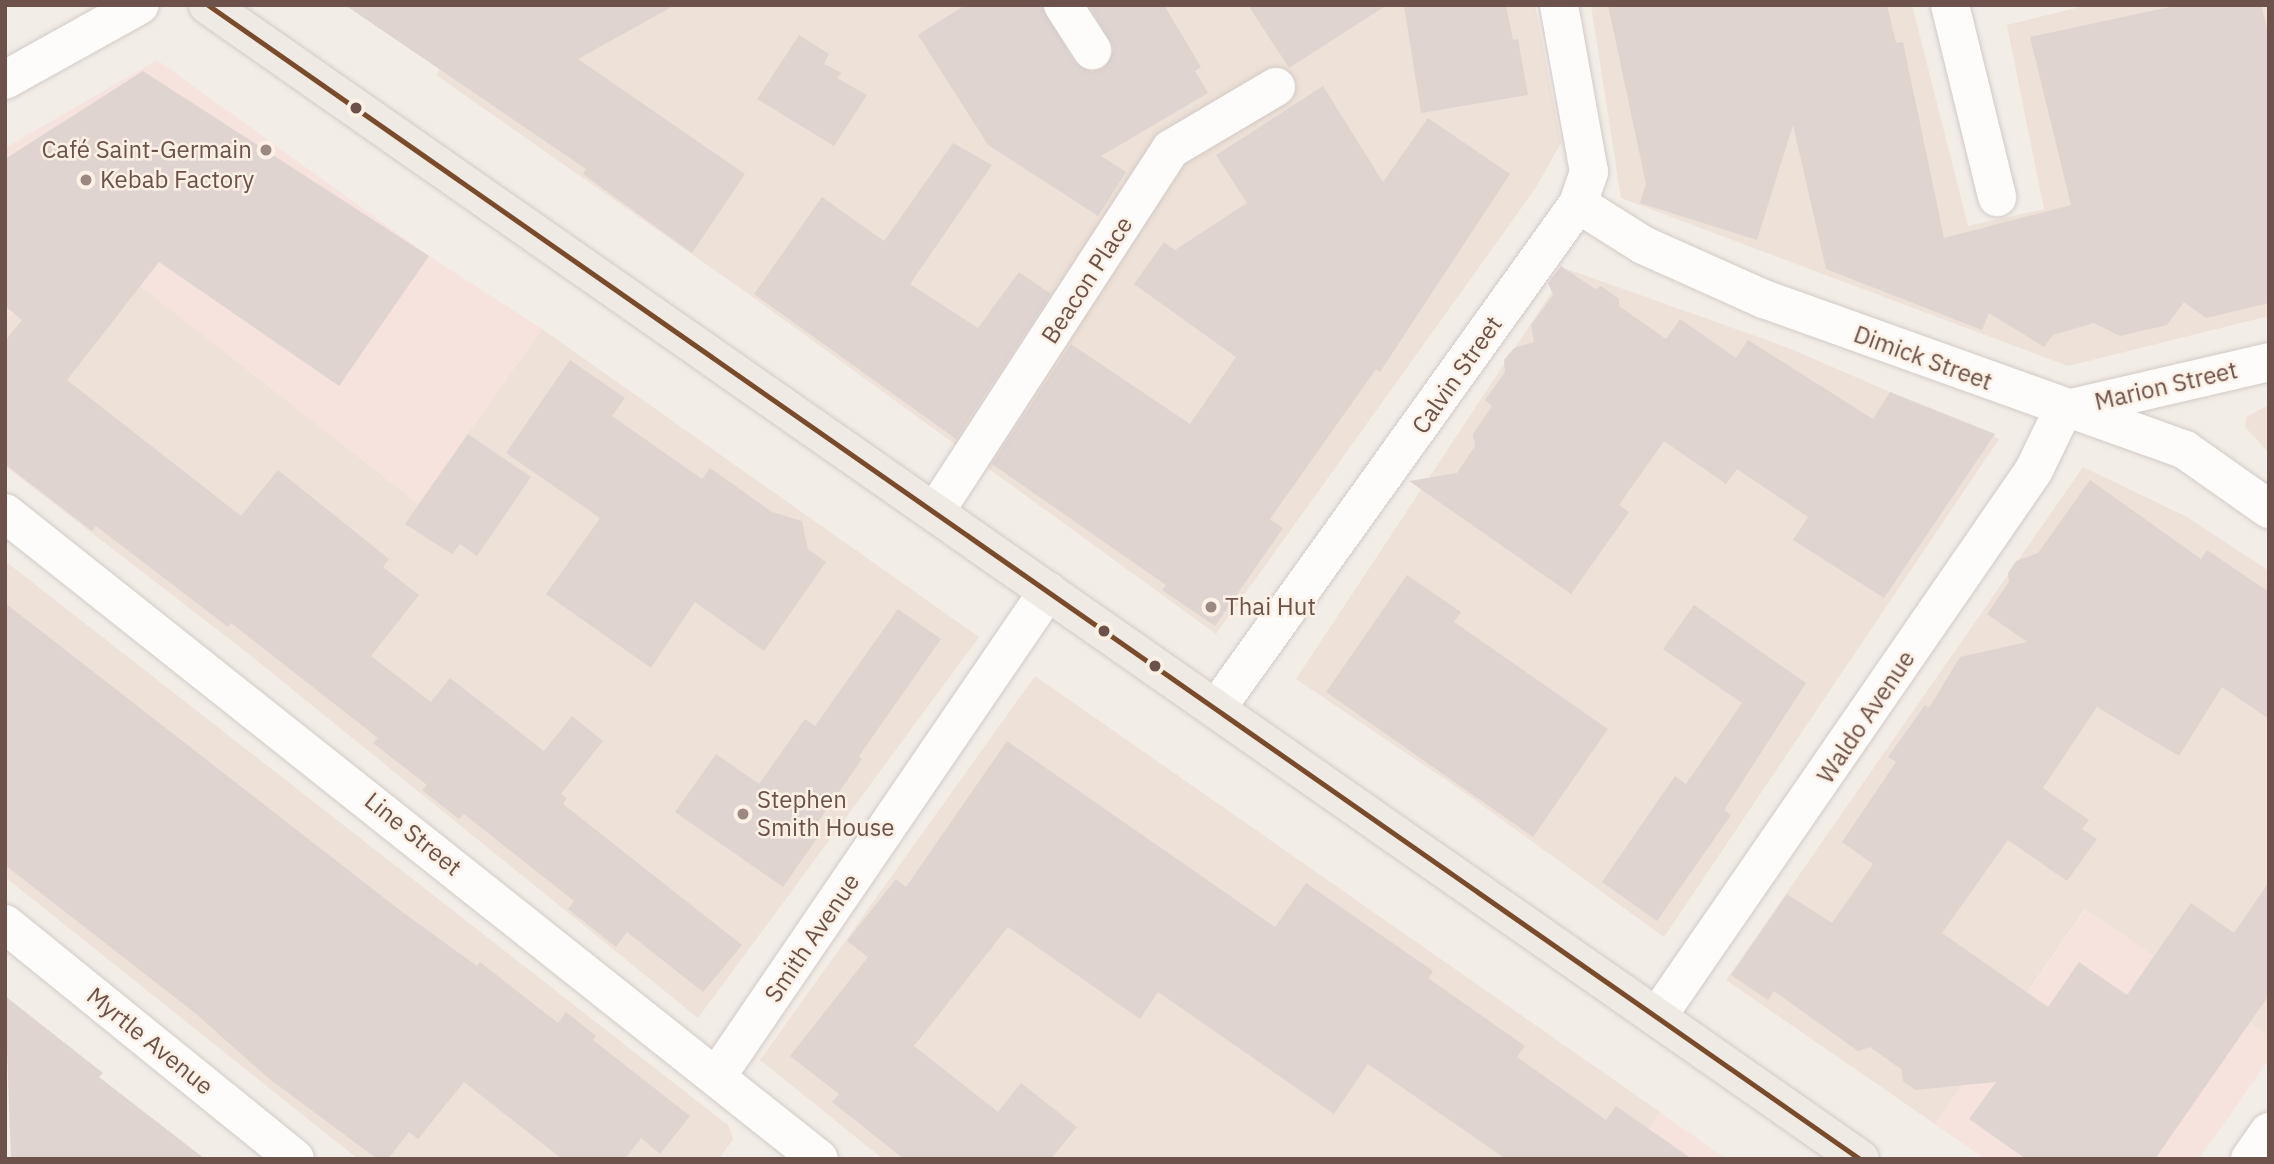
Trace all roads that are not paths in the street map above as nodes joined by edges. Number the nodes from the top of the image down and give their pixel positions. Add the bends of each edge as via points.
1 (140, 5) edge
2 (208, 5) edge
3 (1063, 5) edge
4 (1559, 5) edge
5 (1950, 5) edge
6 (1092, 50) dead end
7 (5, 80) edge
8 (1276, 87) dead end
9 (1997, 197) dead end
10 (1578, 204) junction
11 (2269, 362) edge
12 (2063, 410) junction
13 (2269, 509) edge
14 (935, 512) junction
15 (5, 513) edge
16 (1048, 591) junction
17 (1216, 709) junction
18 (5, 925) edge
19 (1657, 1017) junction
20 (717, 1076) junction
21 (2269, 1132) edge
22 (802, 1154) edge
23 (295, 1159) edge
24 (1860, 1159) edge
25 (2250, 1159) edge

1 - 7 street
2 - 14 main road
3 - 6 street
4 - 10 street, Calvin Street via 1589,172
5 - 9 street
8 - 14 street, Beacon Place via 1171,149
10 - 12 street, Dimick Street via 1643,245 1763,299
10 - 17 street, Calvin Street
11 - 12 street, Marion Street
12 - 13 street, Dimick Street via 2185,450
12 - 19 street, Waldo Avenue via 2034,470
14 - 16 main road
15 - 20 street, Line Street
16 - 17 main road
16 - 20 street, Smith Avenue
17 - 19 main road
18 - 23 street, Myrtle Avenue
19 - 24 main road
20 - 22 street, Line Street
21 - 25 street

